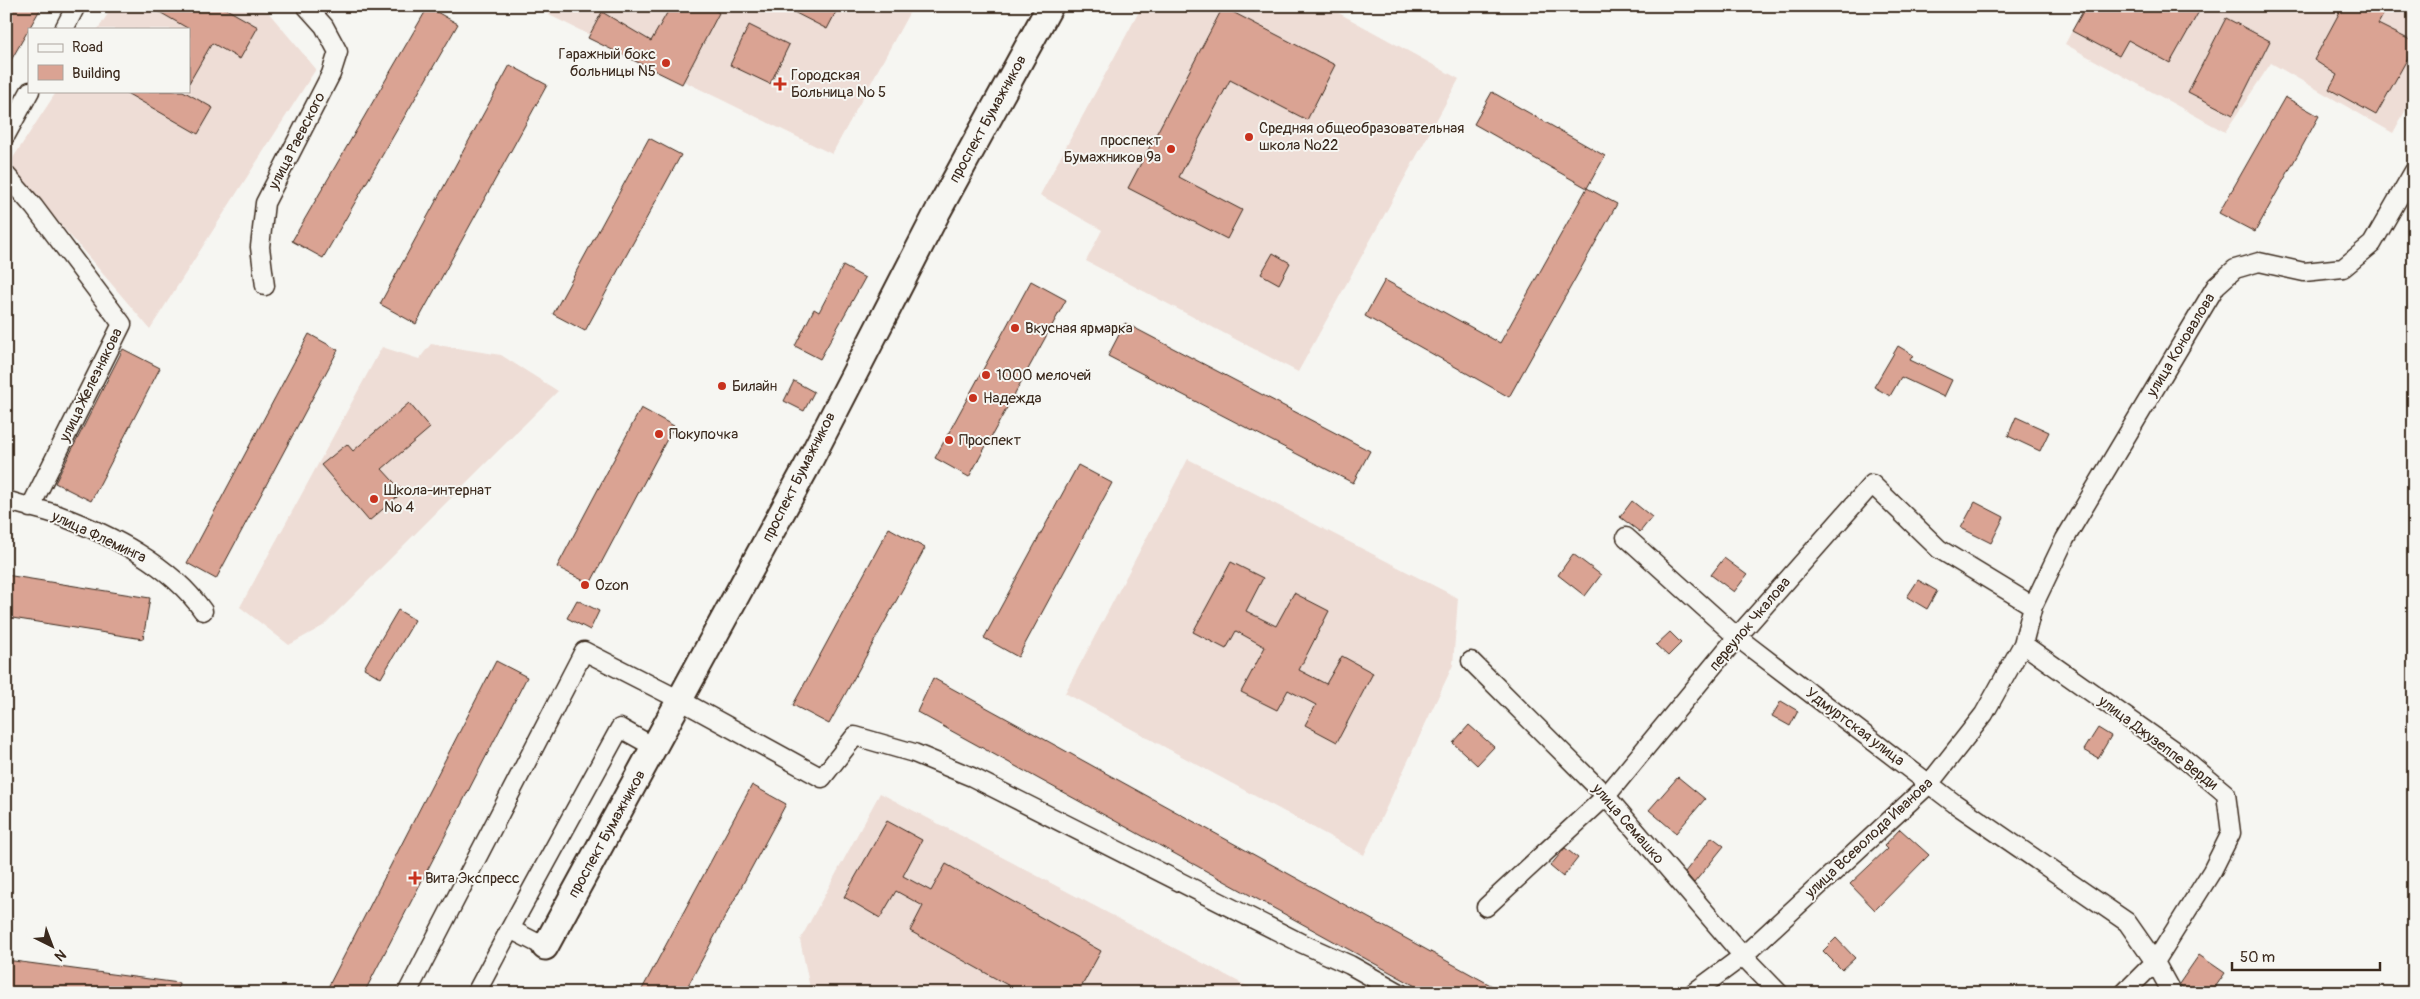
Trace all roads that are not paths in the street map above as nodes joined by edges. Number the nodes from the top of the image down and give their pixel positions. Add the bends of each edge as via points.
1 (76, 6) edge
2 (306, 6) edge
3 (1050, 6) edge
4 (65, 28) edge
5 (29, 92) edge
6 (6, 135) edge
7 (2414, 171) edge
8 (6, 174) edge
9 (265, 286) dead end
10 (2137, 418) joint
11 (6, 500) edge
12 (30, 508) junction
13 (1626, 537) dead end
14 (2033, 606) junction
15 (203, 611) dead end
16 (1737, 637) junction
17 (2023, 644) junction
18 (1471, 661) dead end
19 (680, 700) junction
20 (654, 747) junction
21 (1929, 784) junction
22 (1606, 796) junction
23 (1486, 907) dead end
24 (510, 929) junction
25 (546, 947) joint
26 (1742, 956) junction
27 (2155, 962) junction
28 (407, 993) edge
29 (476, 993) edge
30 (1400, 993) edge
31 (1693, 993) edge
32 (1779, 993) edge
33 (2124, 993) edge
34 (2172, 993) edge

1 - 4 street
2 - 9 street, улица Раевского via 324,26 338,52 331,74 265,203 260,247
3 - 19 street, проспект Бумажников
5 - 6 street
7 - 10 street, улица Коновалова via 2372,244 2342,268 2304,272 2260,262 2235,269 2216,286
8 - 12 street, улица Железнякова via 122,324
10 - 14 street, улица Всеволода Иванова via 2065,539
11 - 12 street, улица Флеминга
12 - 15 street, улица Флеминга via 57,515 144,556 194,598
13 - 16 street, Удмуртская улица
14 - 16 street, переулок Чкалова via 1939,549 1872,484
14 - 17 street, улица Всеволода Иванова
16 - 21 street, Удмуртская улица
16 - 22 street, переулок Чкалова
17 - 21 street, улица Всеволода Иванова via 1984,714
17 - 27 street, улица Джузеппе Верди via 2176,752 2226,794 2232,833
18 - 22 street, улица Семашко
19 - 20 street, проспект Бумажников
19 - 28 street via 584,651
19 - 30 street via 822,778 855,736 914,752 972,777
20 - 24 street via 620,728
20 - 25 street, проспект Бумажников
21 - 26 street, улица Всеволода Иванова
21 - 27 street, Удмуртская улица via 2127,922
22 - 23 street, переулок Чкалова
22 - 26 street, улица Семашко
24 - 25 street
24 - 29 street
26 - 31 street, улица Всеволода Иванова
26 - 32 street, улица Семашко
27 - 33 street, улица Джузеппе Верди
27 - 34 street, Удмуртская улица

